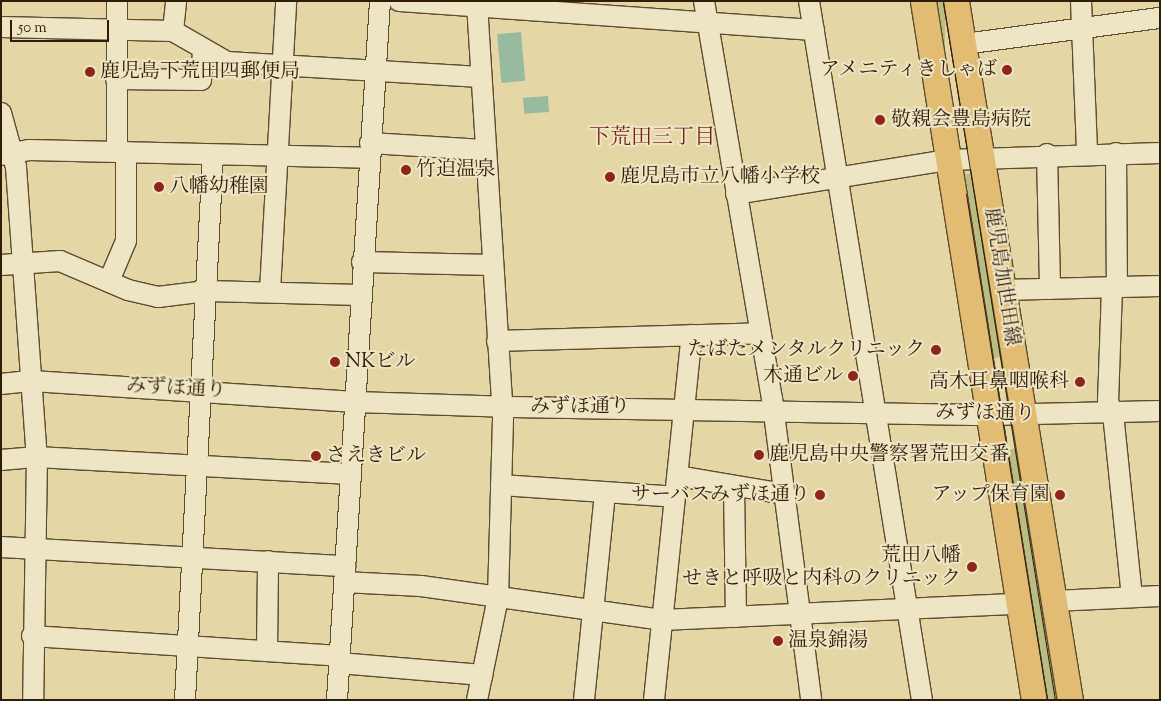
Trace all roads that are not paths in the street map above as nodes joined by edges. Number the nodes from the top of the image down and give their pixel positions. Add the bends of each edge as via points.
1 (117, 1) edge
2 (176, 1) edge
3 (286, 1) edge
4 (380, 1) edge
5 (399, 1) edge
6 (704, 1) edge
7 (809, 1) edge
8 (923, 1) edge
9 (956, 1) edge
10 (1081, 1) edge
11 (477, 5) edge
12 (621, 9) edge
13 (1160, 18) edge
14 (706, 22) junction
15 (1, 27) edge
16 (114, 27) junction
17 (1085, 28) junction
18 (814, 30) junction
19 (173, 31) junction
20 (964, 44) junction
21 (203, 49) junction
22 (282, 64) junction
23 (375, 69) junction
24 (481, 77) junction
25 (116, 79) junction
26 (1, 113) edge
27 (484, 150) junction
28 (369, 151) junction
29 (122, 152) junction
30 (1160, 153) edge
31 (7, 154) edge
32 (1048, 154) junction
33 (1086, 154) junction
34 (1116, 154) junction
35 (213, 155) junction
36 (278, 156) junction
37 (981, 156) junction
38 (948, 160) junction
39 (838, 177) junction
40 (736, 194) junction
41 (23, 262) junction
42 (362, 262) junction
43 (1, 265) edge
44 (492, 265) junction
45 (109, 281) junction
46 (1160, 286) edge
47 (1115, 288) junction
48 (1050, 289) junction
49 (207, 290) junction
50 (1003, 290) junction
51 (270, 291) junction
52 (360, 295) junction
53 (760, 333) junction
54 (692, 335) junction
55 (497, 341) junction
56 (32, 381) junction
57 (1, 384) edge
58 (203, 390) junction
59 (355, 402) junction
60 (500, 406) junction
61 (685, 408) junction
62 (773, 410) junction
63 (1160, 411) edge
64 (877, 412) junction
65 (1112, 412) junction
66 (989, 415) junction
67 (1024, 415) junction
68 (37, 457) junction
69 (1, 460) edge
70 (199, 466) junction
71 (350, 474) junction
72 (678, 476) junction
73 (501, 484) junction
74 (734, 488) junction
75 (605, 493) junction
76 (784, 494) junction
77 (675, 497) junction
78 (1, 548) edge
79 (36, 548) junction
80 (193, 556) junction
81 (268, 560) junction
82 (344, 574) junction
83 (1160, 596) edge
84 (1132, 597) junction
85 (498, 598) junction
86 (1054, 601) junction
87 (1018, 604) junction
88 (909, 610) junction
89 (595, 613) junction
90 (801, 614) junction
91 (736, 617) junction
92 (662, 620) junction
93 (32, 636) junction
94 (189, 646) junction
95 (267, 649) junction
96 (339, 660) junction
97 (482, 675) junction
98 (33, 700) edge
99 (185, 700) edge
100 (337, 700) edge
101 (477, 700) edge
102 (584, 700) edge
103 (654, 700) edge
104 (811, 700) edge
105 (922, 700) edge
106 (1034, 700) edge
107 (1070, 700) edge

1 - 16 street
2 - 19 street
3 - 22 street
4 - 23 street
5 - 11 street
6 - 14 street
7 - 18 street
8 - 38 main road, 鹿児島加世田線
9 - 20 main road, 鹿児島加世田線
10 - 17 street
11 - 12 street
11 - 24 street
12 - 14 street
13 - 17 street
14 - 18 street
14 - 40 street
15 - 16 street
16 - 19 street
16 - 25 street
17 - 20 street
17 - 33 street
18 - 39 street
19 - 21 street
20 - 37 main road, 鹿児島加世田線
21 - 22 street via 227,62
21 - 25 street via 201,80
22 - 23 street
22 - 36 street
23 - 24 street
23 - 28 street
24 - 27 street
25 - 29 street
26 - 31 street
27 - 28 street
27 - 44 street
28 - 36 street
28 - 42 street
29 - 31 street
29 - 35 street
29 - 45 street via 126,241
30 - 34 street
31 - 41 street
32 - 33 street
32 - 37 street
32 - 48 street
33 - 34 street
34 - 47 street
35 - 36 street
35 - 49 street
36 - 51 street
37 - 38 street
37 - 50 main road, 鹿児島加世田線
38 - 39 street
38 - 66 main road, 鹿児島加世田線
39 - 40 street
39 - 64 street
40 - 53 street
41 - 43 street
41 - 45 street via 60,261
41 - 56 street
42 - 44 street
42 - 52 street
44 - 55 street
45 - 49 street via 158,297
46 - 47 street
47 - 48 street
47 - 65 street via 1108,400
48 - 50 street
49 - 51 street
49 - 58 street
50 - 67 main road, 鹿児島加世田線
51 - 52 street
52 - 59 street
53 - 54 street
53 - 62 street
54 - 55 street
54 - 61 street
55 - 60 street
56 - 57 street, みずほ通り
56 - 58 street, みずほ通り
56 - 68 street
58 - 59 street, みずほ通り
58 - 70 street
59 - 60 street, みずほ通り
59 - 71 street
60 - 61 street, みずほ通り
60 - 73 street
61 - 62 street, みずほ通り
61 - 72 street
62 - 64 street, みずほ通り
62 - 76 street
63 - 65 street, みずほ通り
64 - 66 street, みずほ通り
64 - 88 street
65 - 67 street, みずほ通り
65 - 84 street
66 - 67 street, みずほ通り
66 - 87 main road, 鹿児島加世田線
67 - 86 main road, 鹿児島加世田線
68 - 69 street
68 - 70 street
68 - 79 street
70 - 71 street
70 - 80 street
71 - 82 street
72 - 74 street
72 - 77 street
73 - 75 street
73 - 85 street
74 - 76 street
74 - 91 street
75 - 77 street
75 - 89 street
76 - 90 street
77 - 92 street
78 - 79 street
79 - 80 street
79 - 93 street
80 - 81 street
80 - 94 street
81 - 82 street
81 - 95 street
82 - 85 street
82 - 96 street
83 - 84 street
84 - 86 street
85 - 89 street
85 - 97 street
86 - 107 main road, 鹿児島加世田線
87 - 88 street
87 - 106 main road, 鹿児島加世田線
88 - 90 street
88 - 105 street
89 - 92 street
89 - 102 street
90 - 91 street
90 - 104 street
91 - 92 street
92 - 103 street
93 - 94 street
93 - 98 street
94 - 95 street
94 - 99 street
95 - 96 street
96 - 97 street
96 - 100 street
97 - 101 street

